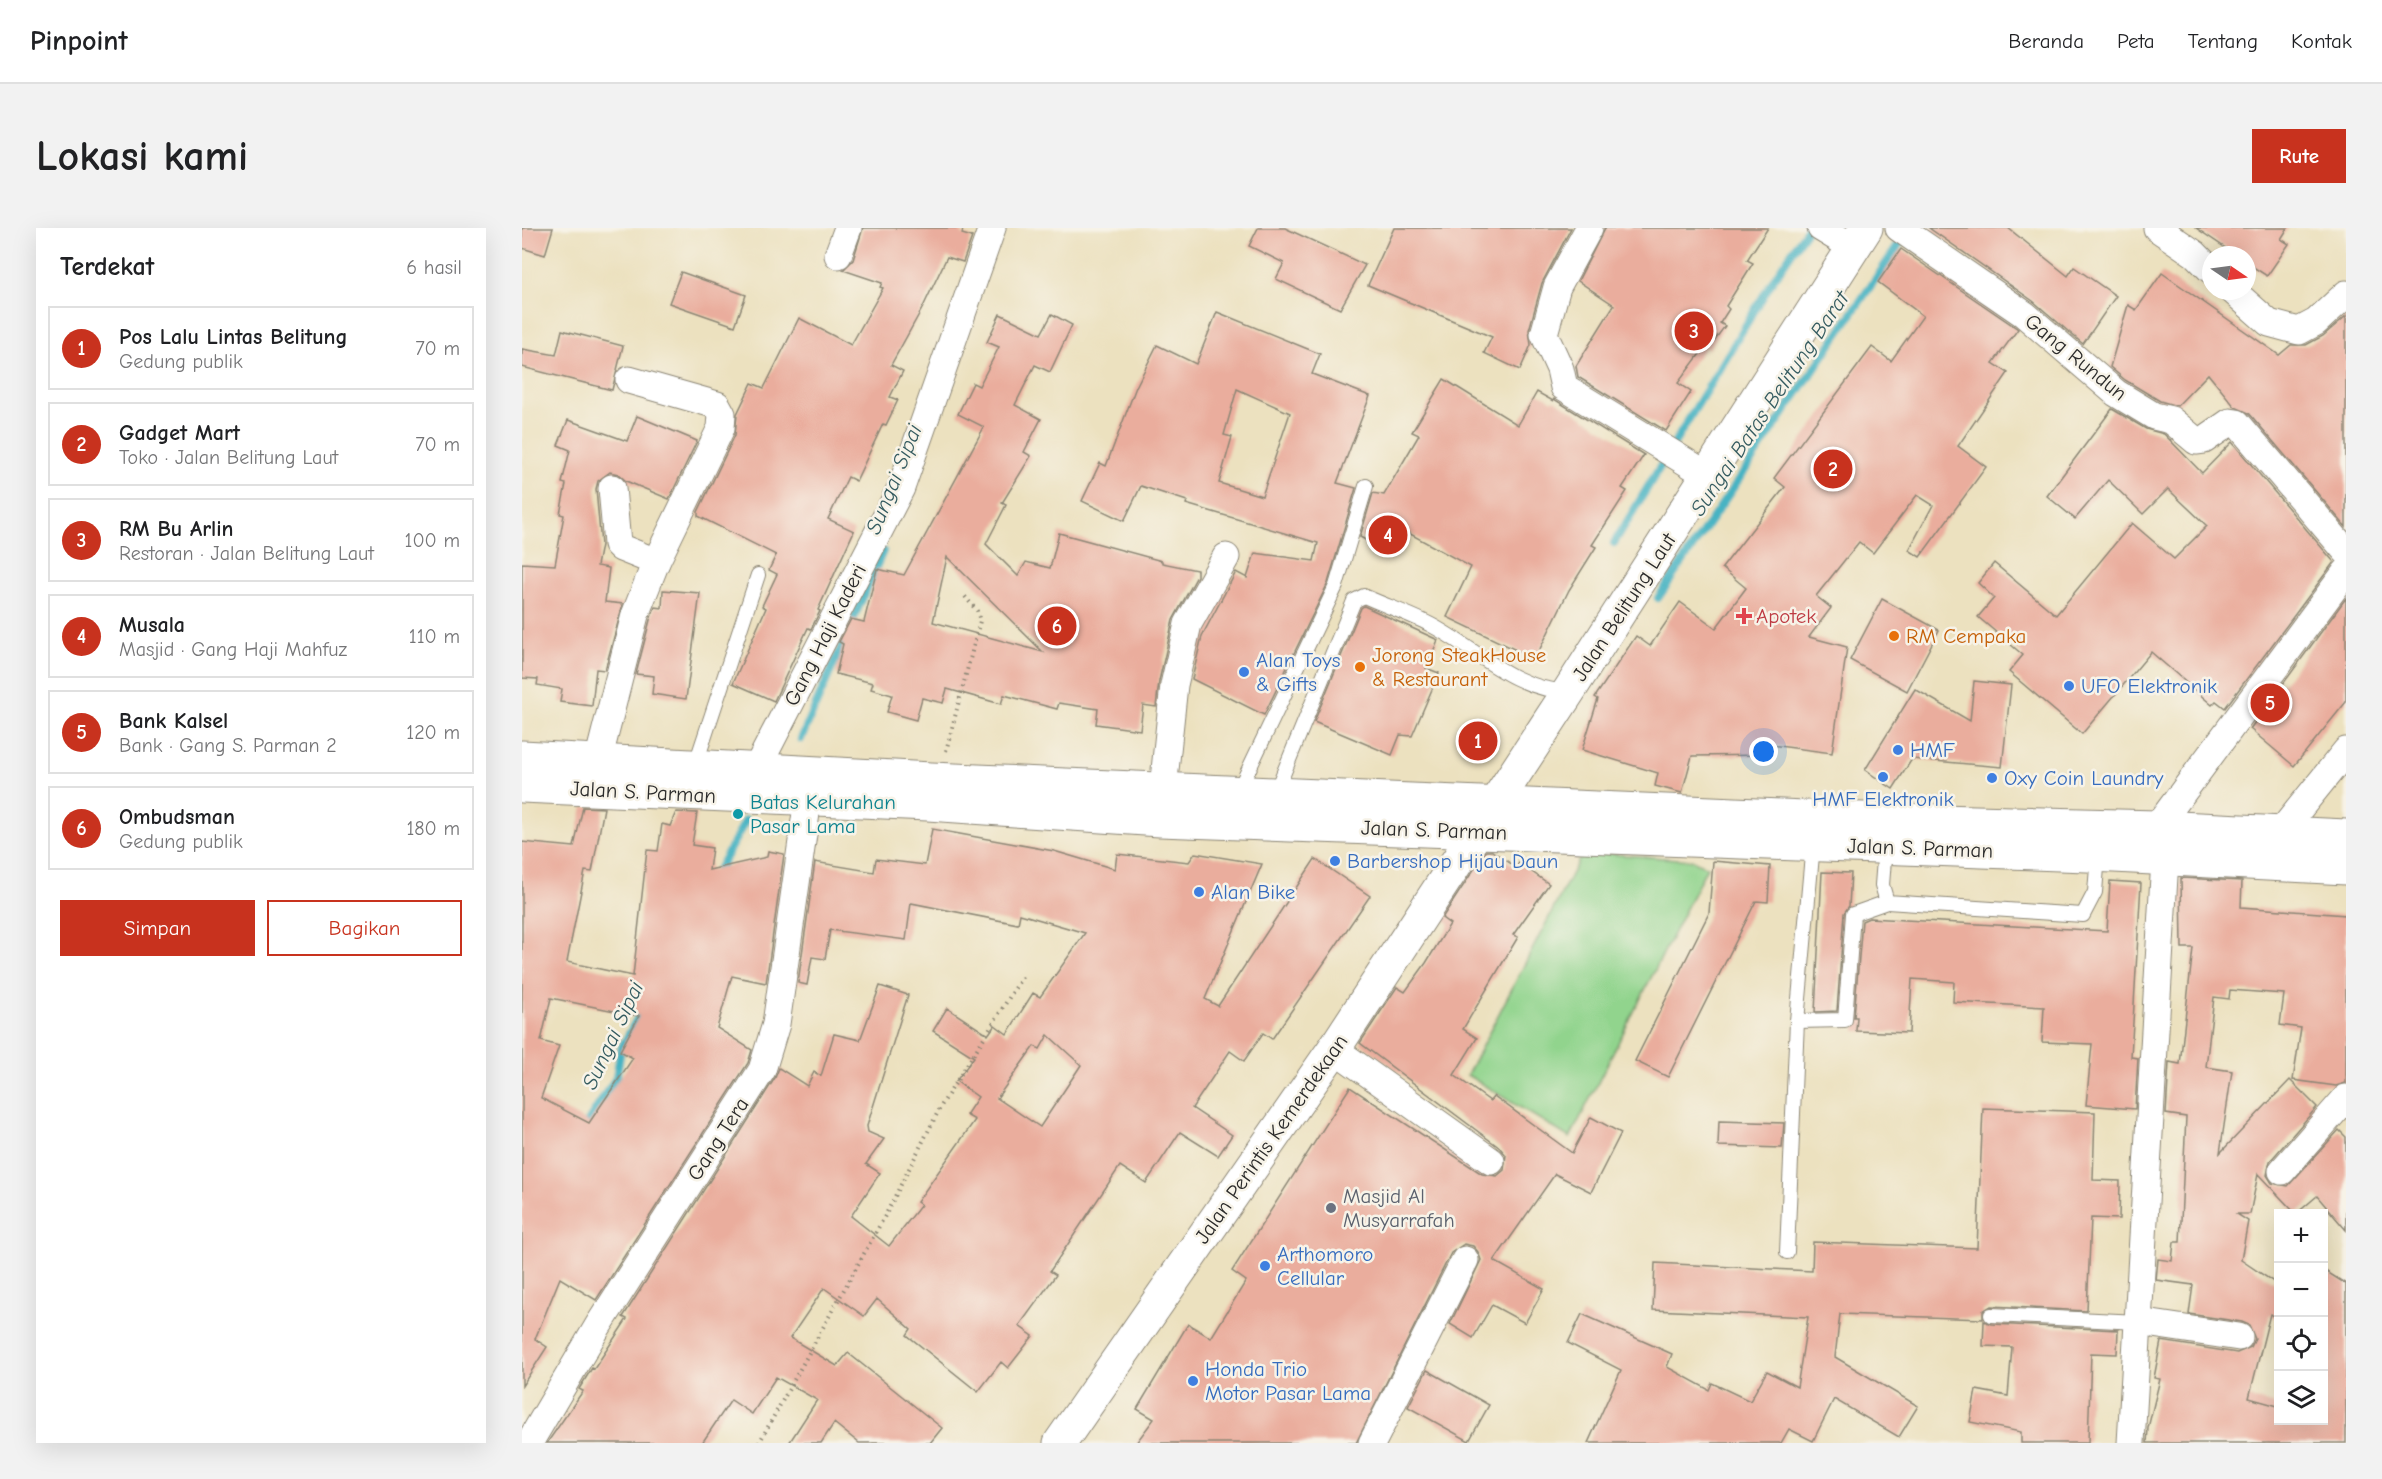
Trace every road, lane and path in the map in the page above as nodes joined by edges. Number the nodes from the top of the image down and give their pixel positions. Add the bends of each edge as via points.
1 (848, 228) edge
2 (992, 228) edge
3 (1589, 228) edge
4 (2157, 228) edge
5 (1823, 229) edge
6 (1905, 232) edge
7 (1860, 238) edge
8 (838, 255) dead end
9 (2202, 261) edge
10 (2346, 294) edge
11 (2243, 300) edge
12 (629, 380) dead end
13 (1709, 476) junction
14 (1366, 486) dead end
15 (612, 488) dead end
16 (2346, 551) edge
17 (1226, 557) dead end
18 (656, 562) junction
19 (2346, 572) edge
20 (758, 575) dead end
21 (963, 594) dead end
22 (1569, 691) junction
23 (2346, 751) edge
24 (522, 757) edge
25 (598, 761) junction
26 (695, 766) junction
27 (756, 770) junction
28 (931, 779) junction
29 (522, 786) edge
30 (1163, 789) junction
31 (828, 791) junction
32 (1238, 792) junction
33 (1275, 794) junction
34 (1497, 803) junction
35 (2157, 827) junction
36 (1476, 831) junction
37 (1814, 831) junction
38 (2279, 834) junction
39 (2346, 837) edge
40 (2109, 846) junction
41 (1885, 847) junction
42 (2165, 859) junction
43 (2346, 868) edge
44 (1887, 902) junction
45 (1024, 974) dead end
46 (1797, 1021) junction
47 (1334, 1049) junction
48 (2346, 1098) edge
49 (1491, 1161) dead end
50 (2282, 1171) dead end
51 (1787, 1252) dead end
52 (1465, 1260) dead end
53 (1992, 1315) dead end
54 (2139, 1322) junction
55 (2239, 1337) dead end
56 (529, 1443) edge
57 (759, 1443) edge
58 (1060, 1443) edge
59 (1372, 1443) edge
60 (2131, 1443) edge

1 - 8 street
2 - 27 street, Gang Haji Kaderi via 901,488
3 - 13 street via 1557,287 1544,334 1564,387
4 - 9 street
5 - 7 street
6 - 16 street, Gang Rundun via 2024,314 2116,393 2154,416 2171,420 2196,441 2204,440 2230,422 2237,423
7 - 13 main road, Jalan Belitung Laut
10 - 11 street via 2316,322 2299,331 2269,323
12 - 18 street via 717,405 722,414 721,428
13 - 22 main road, Jalan Belitung Laut
14 - 32 lane via 1336,586
15 - 18 street via 617,544
17 - 30 street via 1188,624 1174,685
18 - 25 street via 635,615
19 - 35 street
20 - 26 lane
21 - 28 path via 980,621 945,752
22 - 33 lane via 1547,691 1529,685 1432,625 1364,596 1354,601
22 - 34 main road, Jalan Belitung Laut
23 - 38 street
24 - 25 main road, Jalan S. Parman
25 - 26 main road, Jalan S. Parman
26 - 27 main road, Jalan S. Parman
27 - 31 main road, Jalan S. Parman
28 - 30 main road, Jalan S. Parman
28 - 31 main road, Jalan S. Parman
29 - 31 main road, Jalan S. Parman
30 - 32 main road, Jalan S. Parman
31 - 36 main road, Jalan S. Parman via 1160,820
31 - 56 street, Gang Tera via 776,1024 762,1070 598,1326
32 - 33 main road, Jalan S. Parman
33 - 34 main road, Jalan S. Parman
34 - 36 main road, Jalan Belitung Laut
34 - 37 main road, Jalan S. Parman
35 - 38 main road, Jalan S. Parman
35 - 40 main road, Jalan S. Parman
36 - 37 main road, Jalan S. Parman
36 - 47 main road, Jalan Perintis Kemerdekaan
37 - 40 main road, Jalan S. Parman
37 - 41 main road, Jalan S. Parman
37 - 46 lane
38 - 39 main road, Jalan S. Parman
40 - 41 main road, Jalan S. Parman
40 - 42 main road, Jalan S. Parman
40 - 44 lane via 2095,892 2083,915
41 - 44 lane via 1882,885
42 - 43 main road, Jalan S. Parman
42 - 54 street
44 - 46 lane via 1853,914 1845,1020
45 - 57 path via 941,1106
46 - 51 lane
47 - 49 street
47 - 58 main road, Jalan Perintis Kemerdekaan
48 - 50 street
52 - 59 street
53 - 54 lane
54 - 55 street
54 - 60 street

